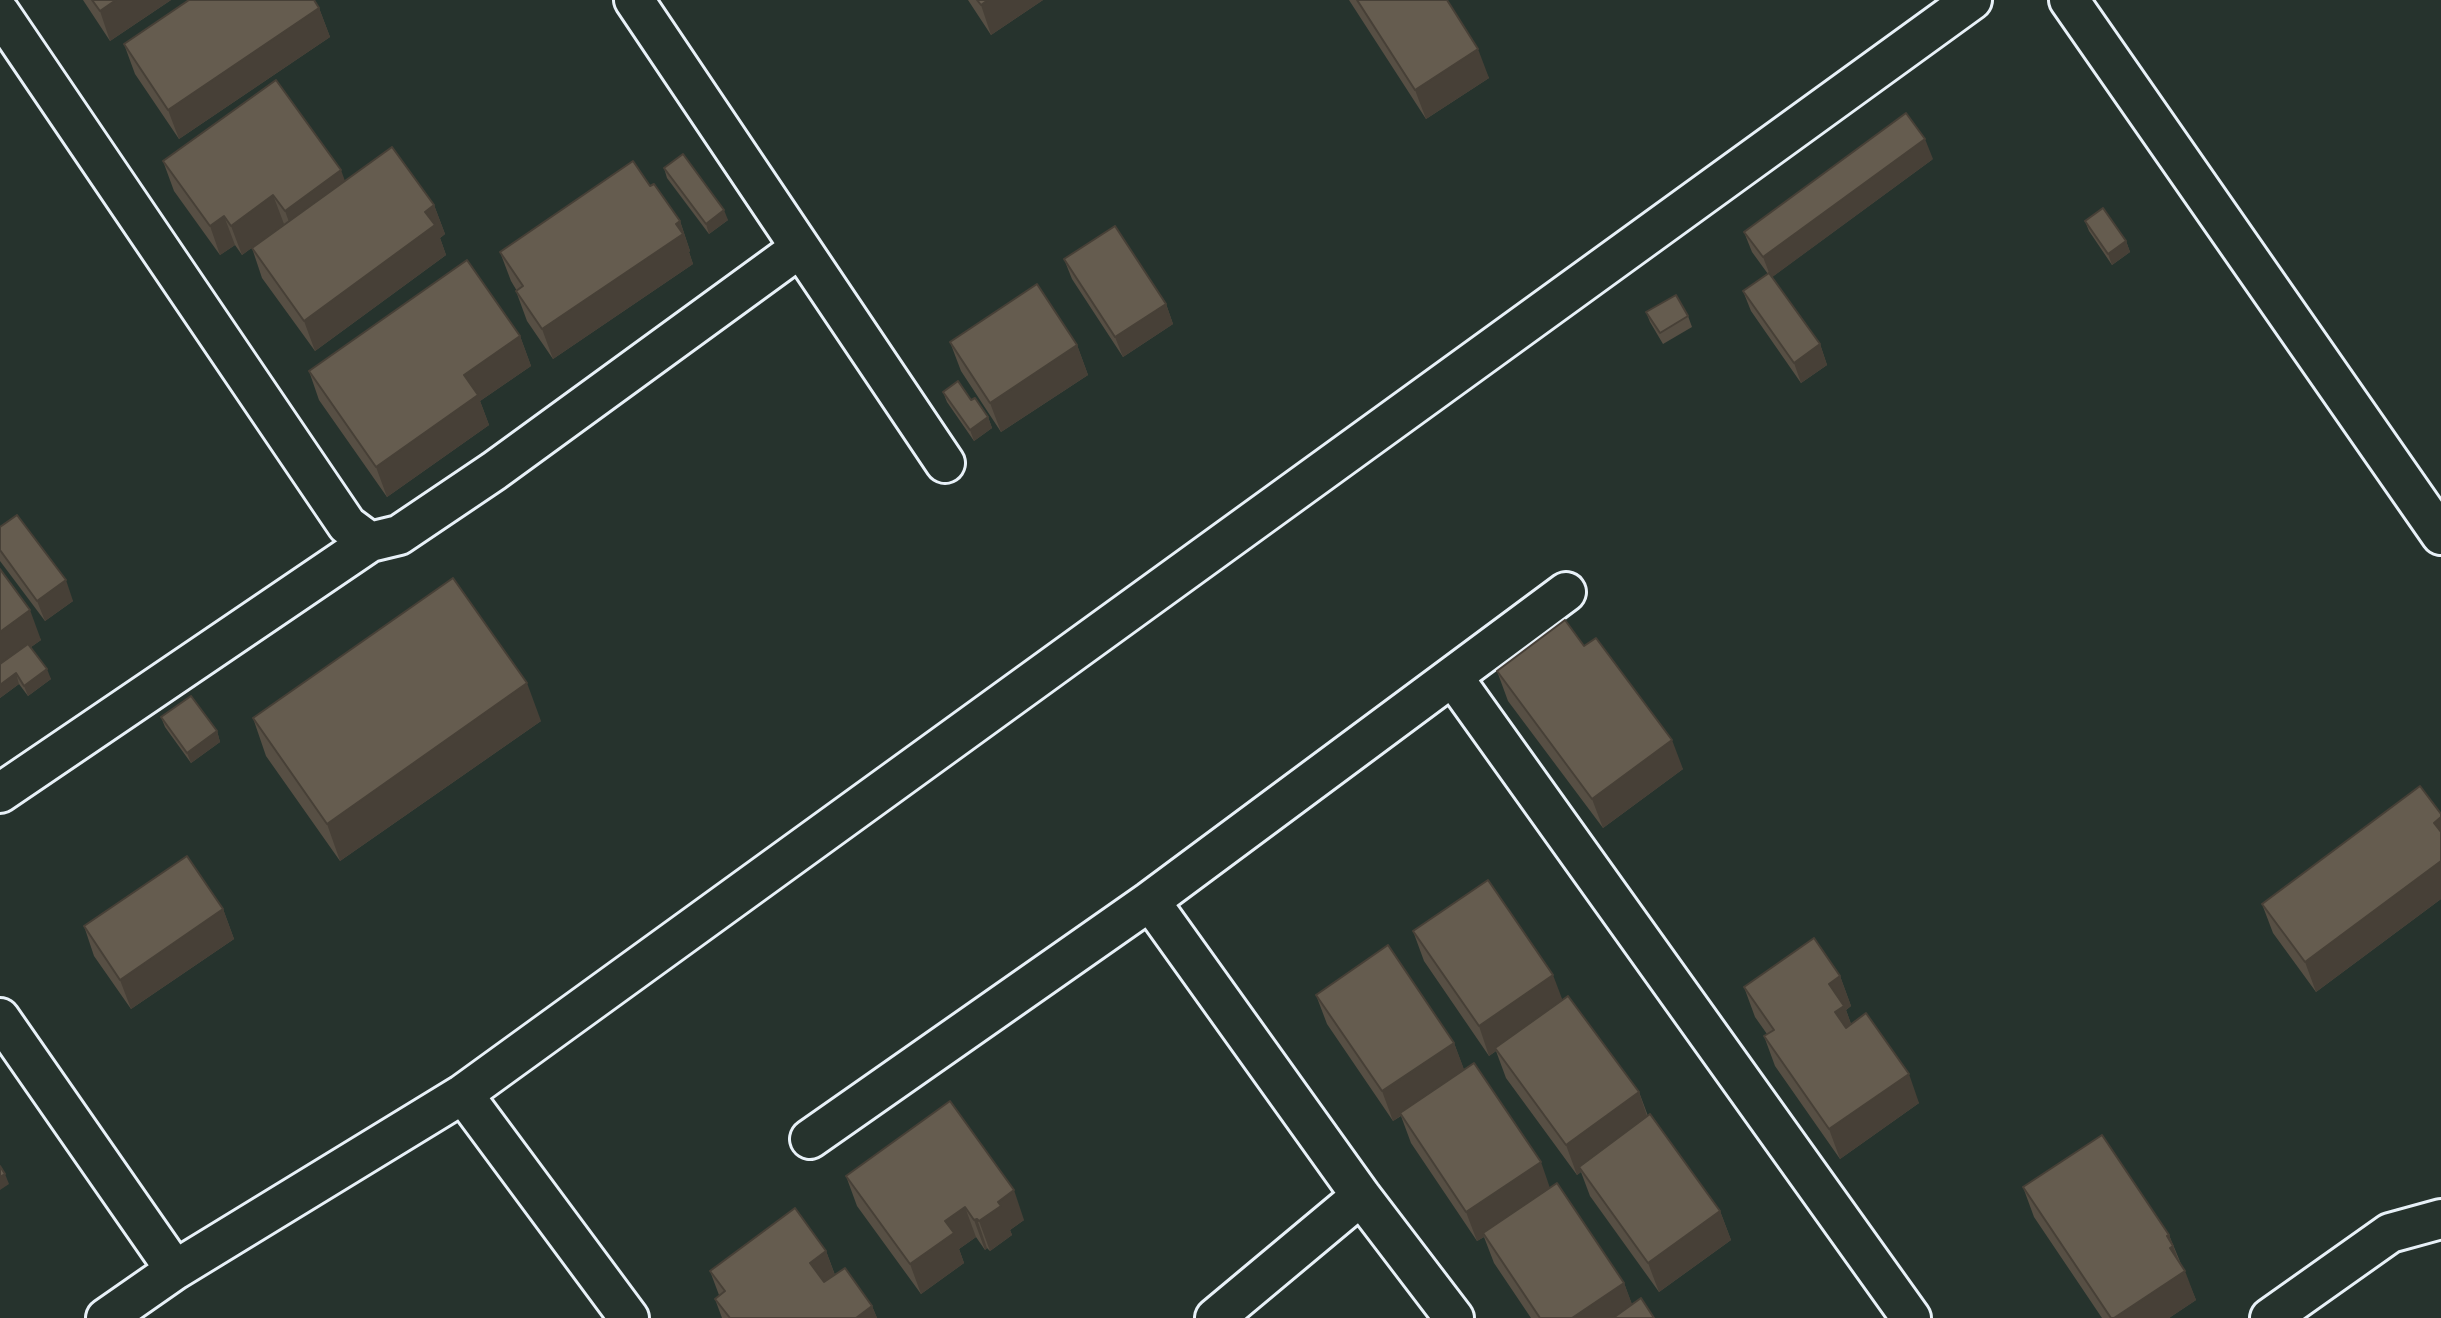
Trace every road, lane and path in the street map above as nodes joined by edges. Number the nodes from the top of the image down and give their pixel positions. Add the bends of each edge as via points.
1 (634, 0) edge
2 (1972, 0) edge
3 (2069, 0) edge
4 (0, 13) edge
5 (800, 248) junction
6 (945, 463) dead end
7 (2441, 535) edge
8 (370, 542) junction
9 (1566, 592) dead end
10 (1453, 677) junction
11 (0, 793) edge
12 (1150, 901) junction
13 (0, 1018) edge
14 (463, 1094) junction
15 (810, 1139) dead end
16 (1362, 1196) junction
17 (2441, 1219) edge
18 (175, 1270) junction
19 (106, 1318) edge
20 (629, 1318) edge
21 (1215, 1318) edge
22 (1454, 1318) edge
23 (1911, 1318) edge
24 (2270, 1318) edge

1 - 5 street
2 - 14 street
3 - 7 street
4 - 8 street via 347,525
5 - 6 street
5 - 8 street via 494,471 400,535
8 - 11 street
9 - 10 street
10 - 12 street
10 - 23 street
12 - 15 street
12 - 16 street
13 - 18 street
14 - 18 street
14 - 20 street
16 - 21 street
16 - 22 street
17 - 24 street via 2390,1233
18 - 19 street

